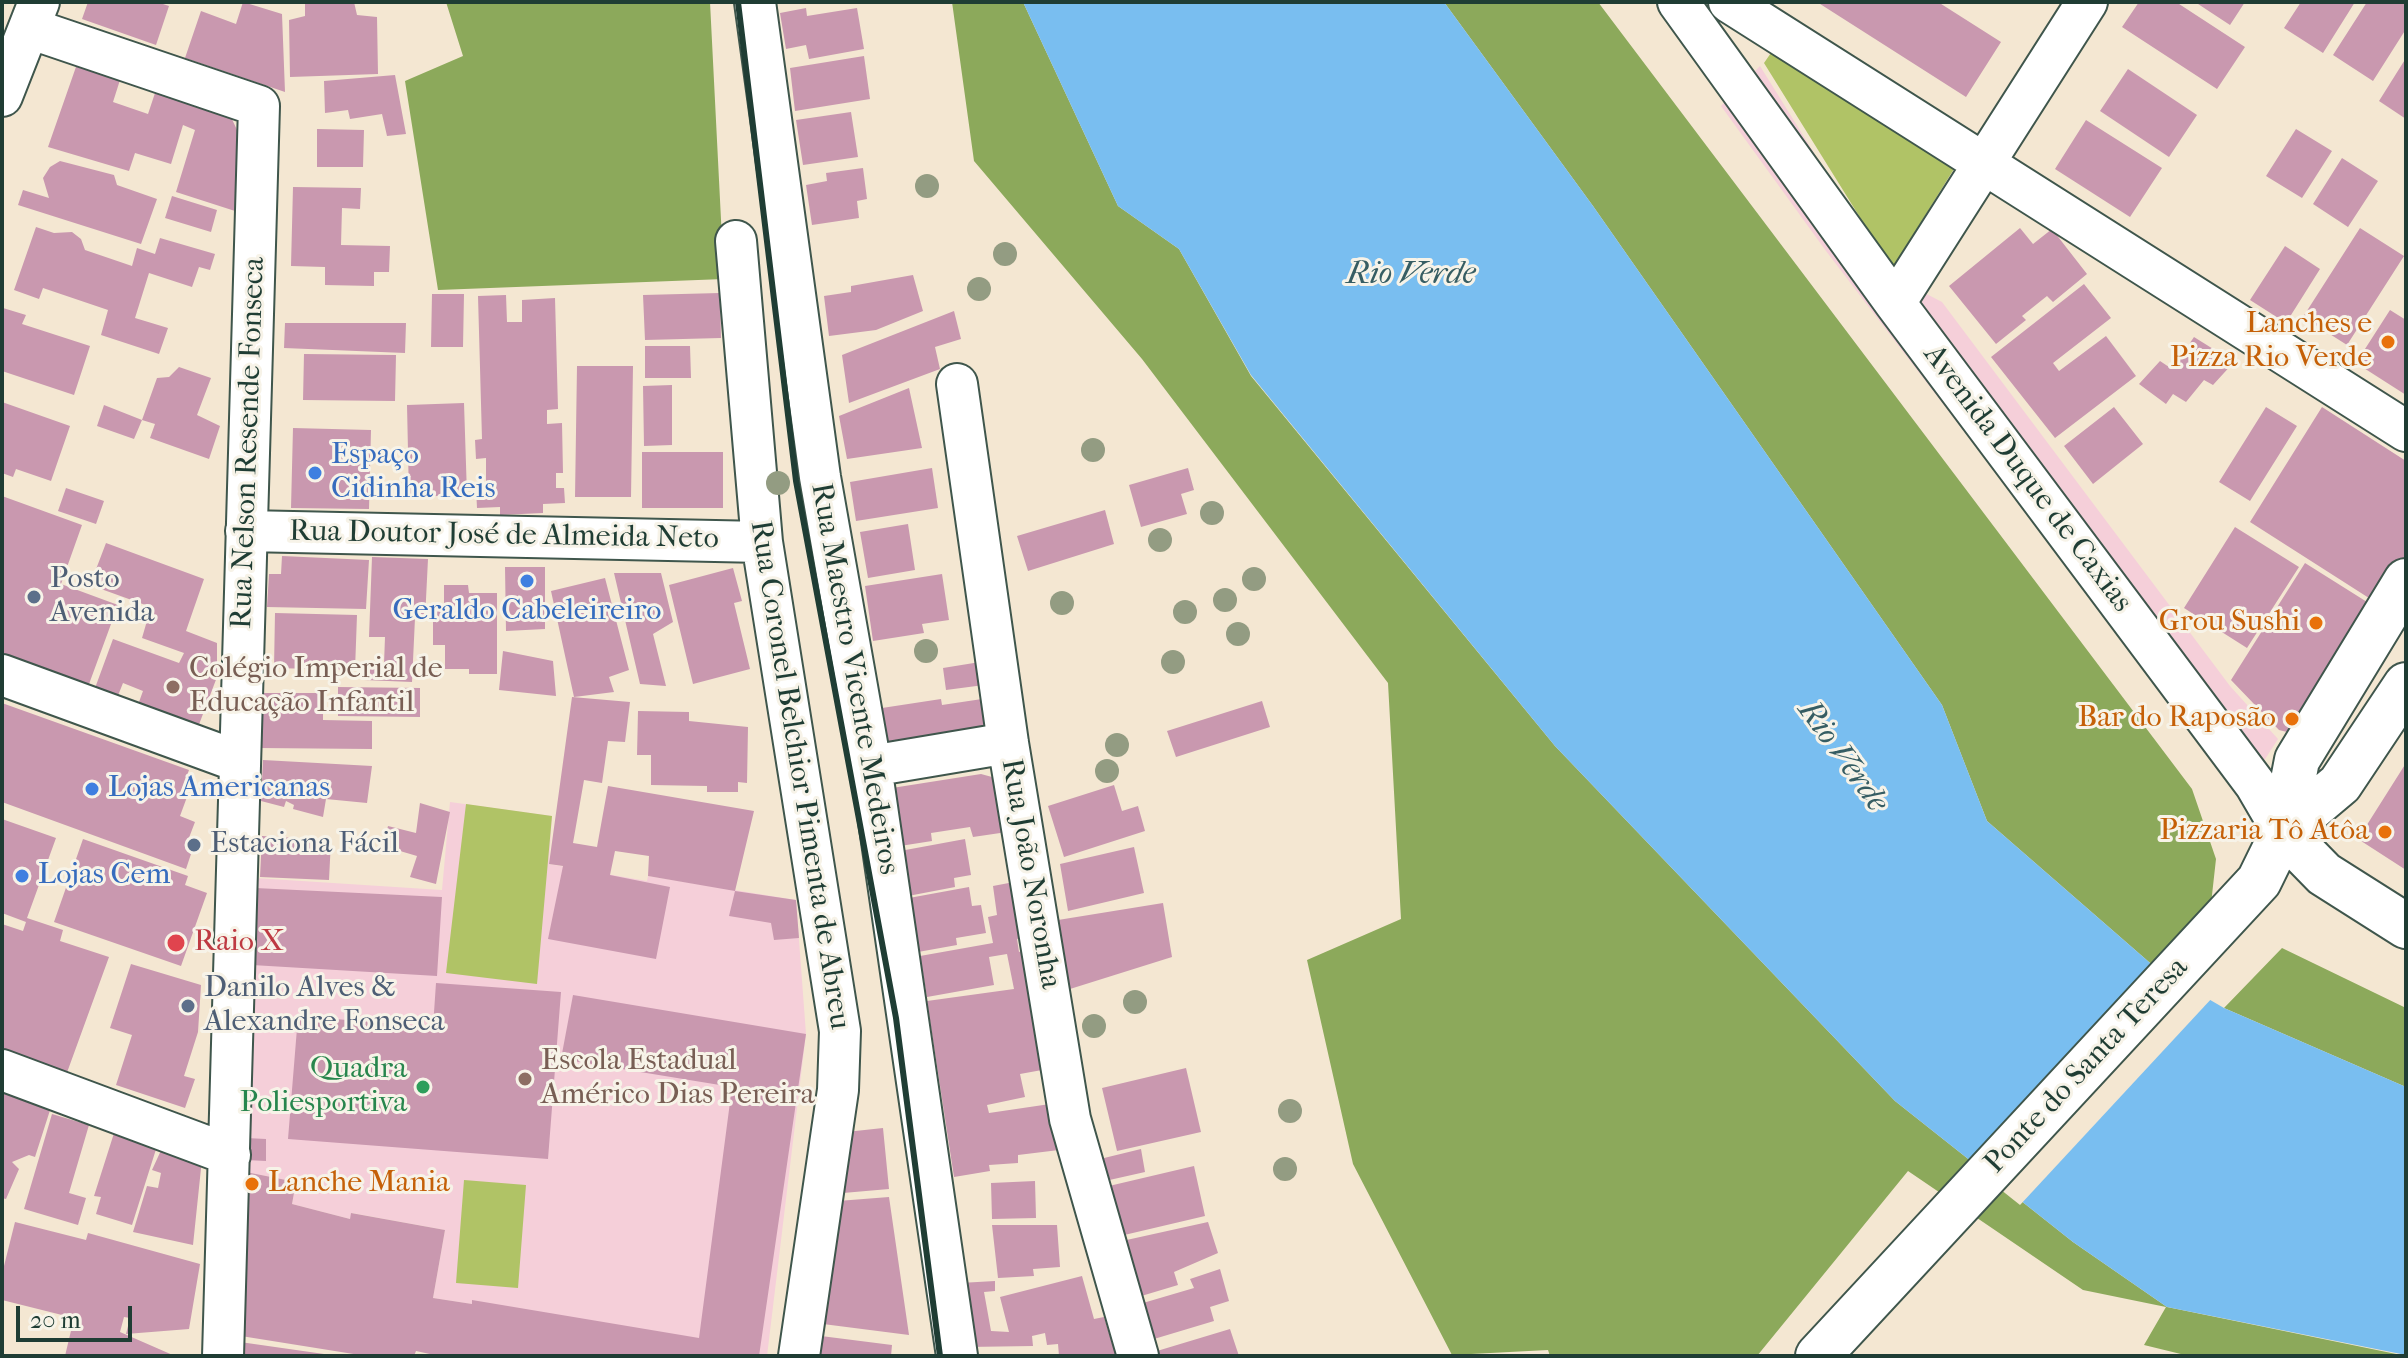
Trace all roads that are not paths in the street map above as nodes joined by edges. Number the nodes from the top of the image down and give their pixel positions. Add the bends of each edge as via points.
1 (755, 2) edge
2 (1678, 2) edge
3 (1729, 2) edge
4 (2087, 2) edge
5 (34, 15) edge
6 (2, 96) edge
7 (1984, 164) junction
8 (736, 241) dead end
9 (1895, 303) junction
10 (957, 384) dead end
11 (2406, 431) edge
12 (246, 531) junction
13 (762, 542) junction
14 (2406, 581) edge
15 (2, 675) edge
16 (2406, 685) edge
17 (1008, 743) junction
18 (240, 762) junction
19 (871, 766) junction
20 (2283, 832) junction
21 (2406, 926) edge
22 (2, 1070) edge
23 (230, 1155) junction
24 (223, 1356) edge
25 (799, 1356) edge
26 (957, 1356) edge
27 (1138, 1356) edge
28 (1818, 1356) edge

1 - 19 street, Rua Maestro Vicente Medeiros via 820,477
2 - 9 street, Avenida Duque de Caxias
3 - 7 street
4 - 7 street
5 - 6 street
5 - 12 street, Rua Nelson Resende Fonseca via 259,106
7 - 9 street
7 - 11 street
8 - 13 street, Rua Coronel Belchior Pimenta de Abreu
9 - 20 street, Avenida Duque de Caxias via 2255,784
10 - 17 street, Rua João Noronha
12 - 13 street, Rua Doutor José de Almeida Neto
12 - 18 street, Rua Nelson Resende Fonseca
13 - 25 street, Rua Coronel Belchior Pimenta de Abreu via 840,1031 838,1090
14 - 20 main road via 2297,760
15 - 18 street
16 - 20 main road via 2340,784
17 - 19 street
17 - 27 street, Rua João Noronha via 1070,1119
18 - 23 street, Rua Nelson Resende Fonseca
19 - 26 street, Rua Maestro Vicente Medeiros
20 - 21 main road, Avenida Duque de Caxias via 2324,874
20 - 28 main road, Ponte do Santa Teresa via 2259,881
22 - 23 street
23 - 24 street, Rua Nelson Resende Fonseca

